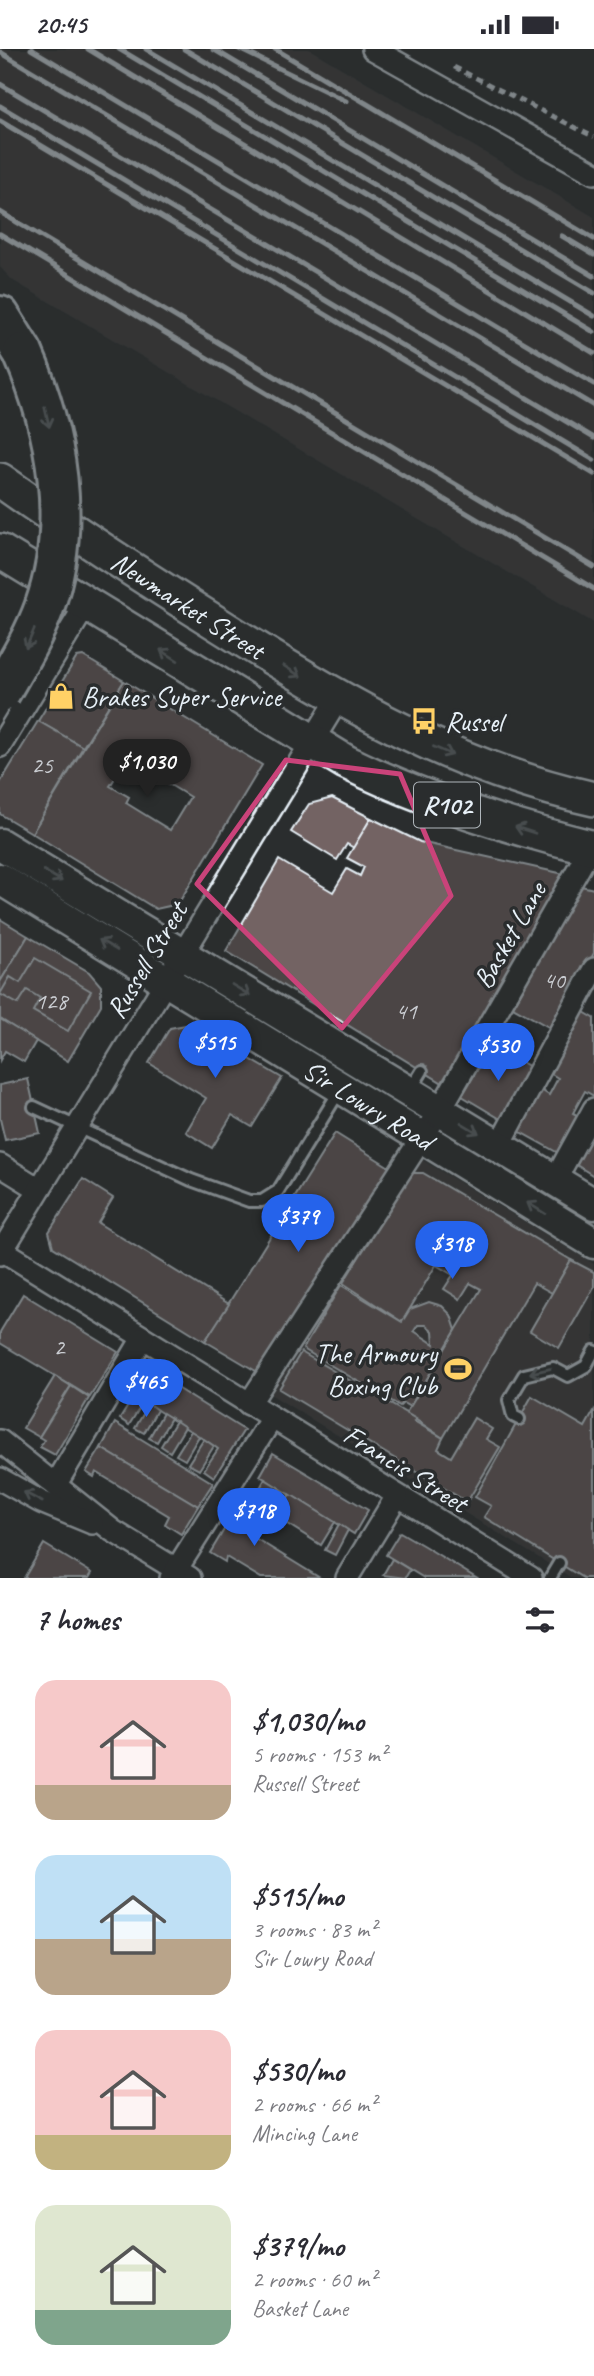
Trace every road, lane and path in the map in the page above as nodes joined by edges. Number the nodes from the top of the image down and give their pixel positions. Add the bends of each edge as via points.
1 (373, 49) edge
2 (443, 62) dead end
3 (594, 137) edge
4 (594, 173) edge
5 (0, 316) edge
6 (0, 480) edge
7 (0, 551) edge
8 (87, 603) junction
9 (0, 693) edge
10 (338, 699) junction
11 (311, 743) junction
12 (0, 745) edge
13 (594, 799) edge
14 (0, 844) edge
15 (592, 848) edge
16 (0, 879) edge
17 (182, 955) junction
18 (594, 969) edge
19 (166, 981) junction
20 (341, 1088) junction
21 (34, 1107) dead end
22 (594, 1109) edge
23 (440, 1110) junction
24 (77, 1127) junction
25 (422, 1137) junction
26 (499, 1146) junction
27 (0, 1165) edge
28 (555, 1180) junction
29 (39, 1189) junction
30 (594, 1204) edge
31 (594, 1243) edge
32 (1, 1252) edge
33 (144, 1338) junction
34 (594, 1352) edge
35 (249, 1404) junction
36 (272, 1419) junction
37 (519, 1419) dead end
38 (0, 1441) edge
39 (0, 1479) edge
40 (56, 1484) junction
41 (397, 1496) junction
42 (113, 1531) junction
43 (559, 1563) dead end
44 (179, 1575) edge
45 (525, 1576) edge
46 (347, 1578) edge
47 (550, 1578) edge

1 - 4 street
2 - 3 path
5 -> 9 highway, bridge via 43,398 59,501 58,535 44,606
6 -> 10 main road, Newmarket Street / R102 via 89,543
7 - 8 main road, R102
11 -> 8 main road, Newmarket Street / R102
8 - 12 street
10 - 11 street, Russell Street
10 -> 13 main road, Newmarket Street / R102 via 464,760
15 -> 11 main road, Newmarket Street / R102 via 406,790
11 - 17 street, Russell Street
14 -> 17 main road, Sir Lowry Road
15 - 23 street, Basket Lane
19 -> 16 main road, Sir Lowry Road
17 - 19 street, Russell Street
17 -> 23 main road, Sir Lowry Road via 416,1081
18 - 26 street
19 - 20 main road, Sir Lowry Road
19 - 24 street, Russell Street
20 - 24 lane via 278,1191 262,1201 249,1201 191,1179
20 - 25 main road, Sir Lowry Road
21 - 24 lane
22 - 28 street
23 - 25 street, Basket Lane
23 -> 26 main road, Sir Lowry Road
24 - 29 street, Russell Street
31 -> 25 main road, Sir Lowry Road
25 - 35 street, Basket Lane via 311,1322
26 - 28 main road, Sir Lowry Road
27 - 29 street
28 - 30 main road, Sir Lowry Road
29 - 32 street, Russell Street
32 - 33 street, Francis Street
33 - 35 street, Francis Street
33 - 40 street
34 -> 37 lane via 586,1366 568,1376 553,1368 524,1375 509,1400 513,1416
35 - 36 street, Francis Street
36 - 41 street, Francis Street
36 - 44 street
38 - 40 street
42 -> 39 street
40 - 42 street
41 - 45 street, Francis Street
41 - 46 street
42 - 44 street
43 - 47 lane

